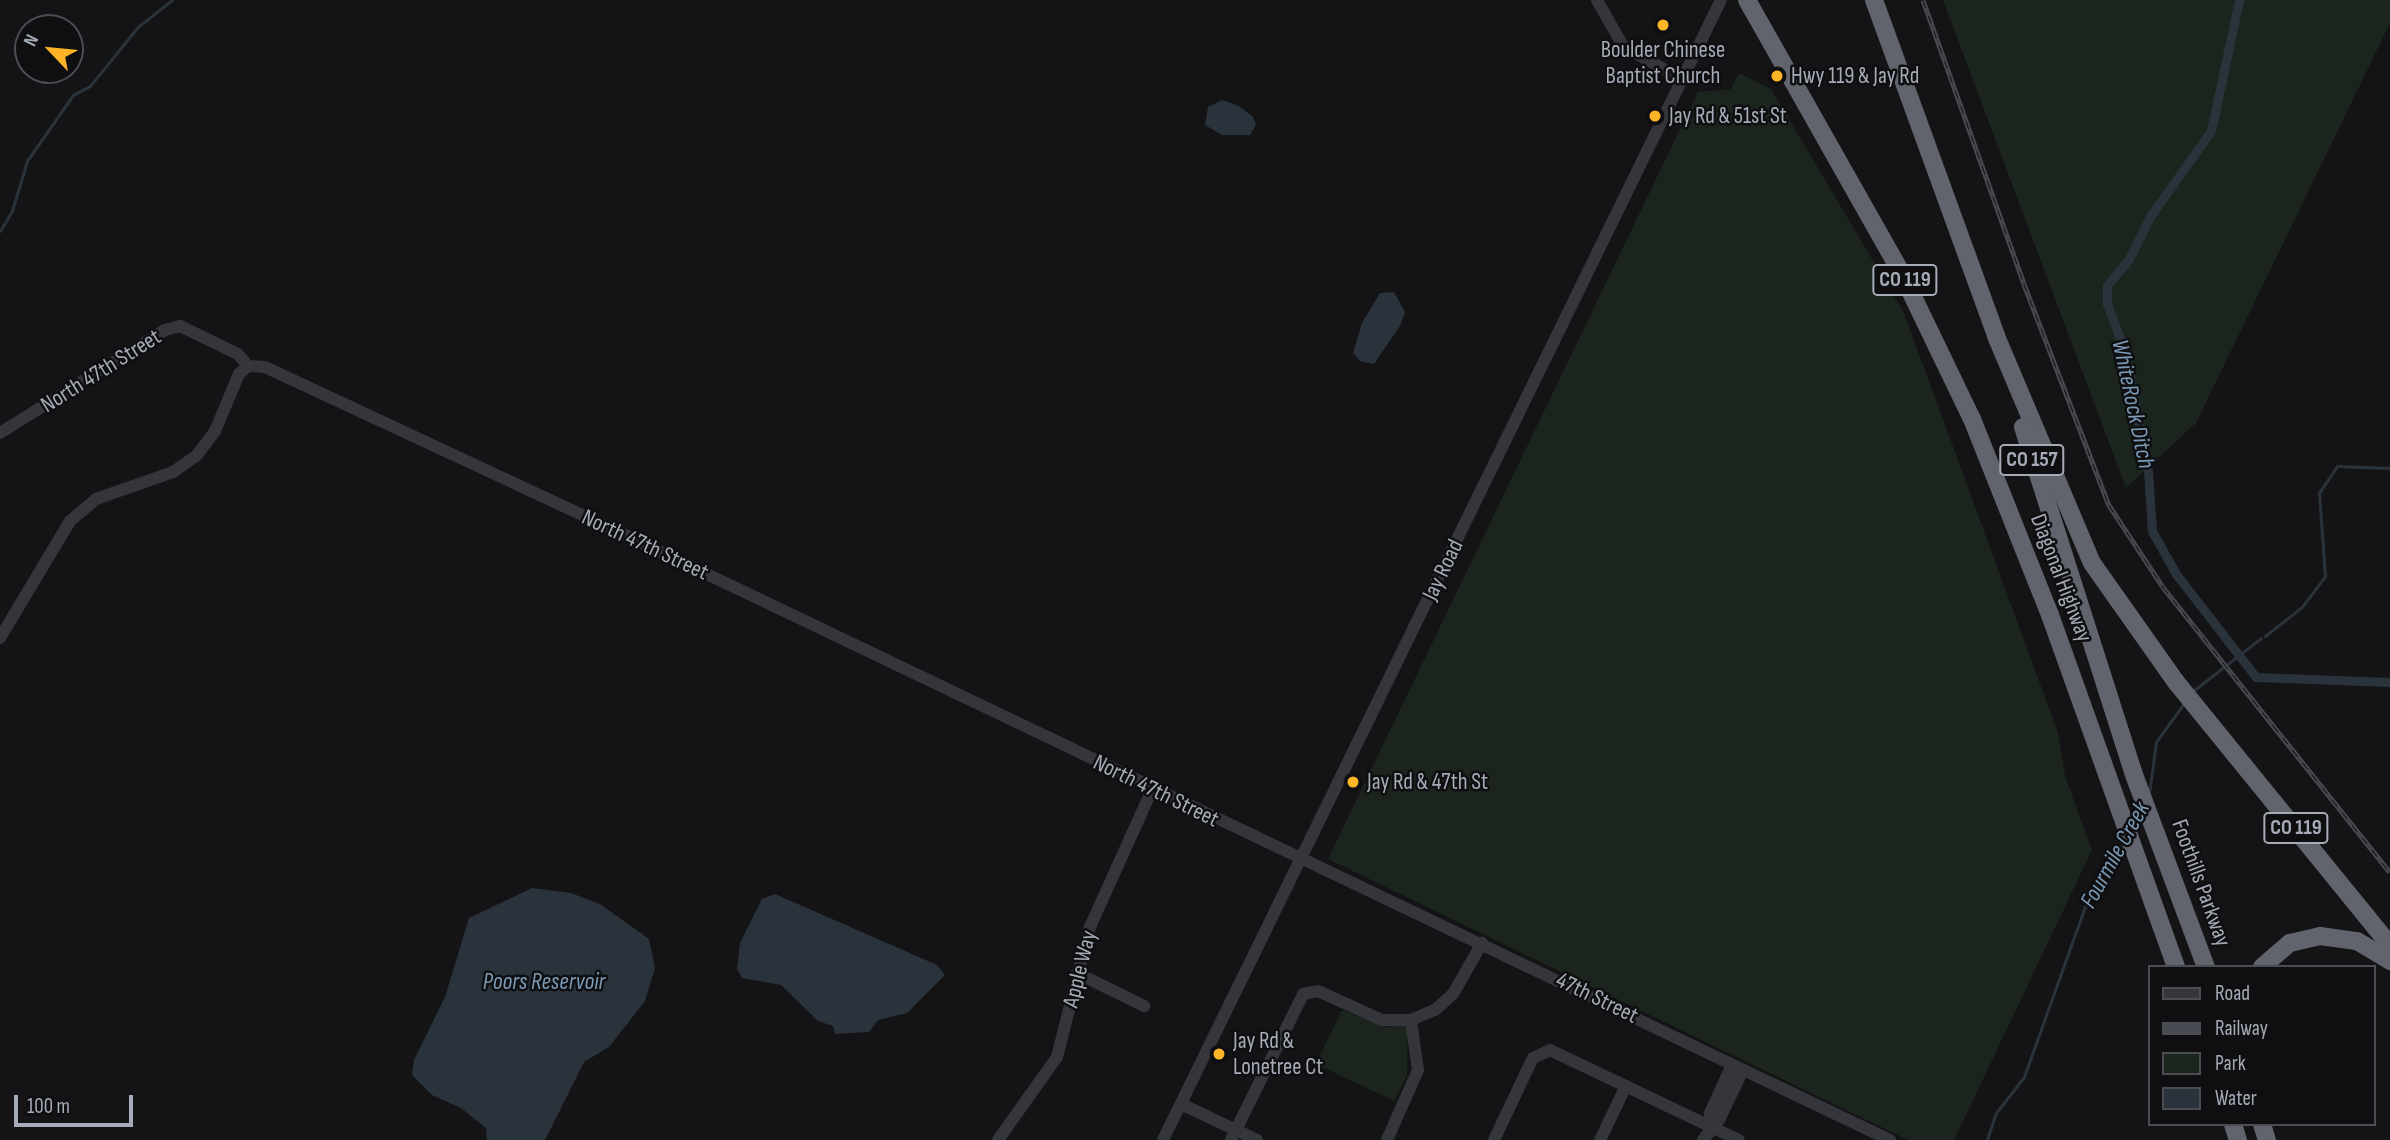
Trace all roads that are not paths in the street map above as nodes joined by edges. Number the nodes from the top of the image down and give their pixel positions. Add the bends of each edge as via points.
1 (1597, 0) edge
2 (1721, 0) edge
3 (1747, 0) edge
4 (1874, 0) edge
5 (1683, 80) junction
6 (1996, 336) junction
7 (248, 366) junction
8 (0, 433) edge
9 (0, 638) edge
10 (1152, 790) junction
11 (1302, 858) junction
12 (1482, 943) junction
13 (2390, 946) edge
14 (2390, 961) edge
15 (2175, 965) edge
16 (2205, 965) edge
17 (2264, 965) edge
18 (1077, 973) junction
19 (1144, 1006) dead end
20 (1411, 1020) junction
21 (1738, 1067) junction
22 (1626, 1086) junction
23 (1181, 1104) junction
24 (1710, 1126) junction
25 (1234, 1135) edge
26 (998, 1140) edge
27 (1163, 1140) edge
28 (1257, 1140) edge
29 (1387, 1140) edge
30 (1494, 1140) edge
31 (1600, 1140) edge
32 (1703, 1140) edge
33 (1739, 1140) edge
34 (1890, 1140) edge

1 - 5 street via 1613,35 1644,61
2 - 5 street, Jay Road
3 - 15 highway, Diagonal Highway / CO 119 via 1873,220 1949,370 2009,508
4 - 6 highway, CO 119
5 - 11 street, Jay Road
6 - 13 highway, CO 119 via 2092,563 2176,682
6 - 16 highway, Foothills Parkway / CO 157 via 2133,772
7 - 8 street, North 47th Street via 238,354 180,326 165,330
7 - 9 street via 239,374 215,431 197,455 173,472 96,499 70,521
7 - 10 street, North 47th Street via 265,367 640,542
10 - 11 street, North 47th Street
10 - 18 street, Apple Way via 1102,896
11 - 12 street, 47th Street
11 - 23 street, Jay Road
12 - 20 street via 1453,993 1435,1010
12 - 21 street, 47th Street
14 - 17 highway via 2357,941 2320,936 2290,943
18 - 19 street
18 - 26 street, Apple Way via 1057,1057
20 - 25 street via 1375,1019 1308,991 1299,998
20 - 29 street via 1418,1070
21 - 24 street via 1710,1113
21 - 34 street, 47th Street
22 - 24 street
22 - 30 street via 1558,1054 1541,1051
22 - 31 street
23 - 25 street
23 - 27 street, Jay Road
24 - 32 street
24 - 33 street
25 - 28 street

